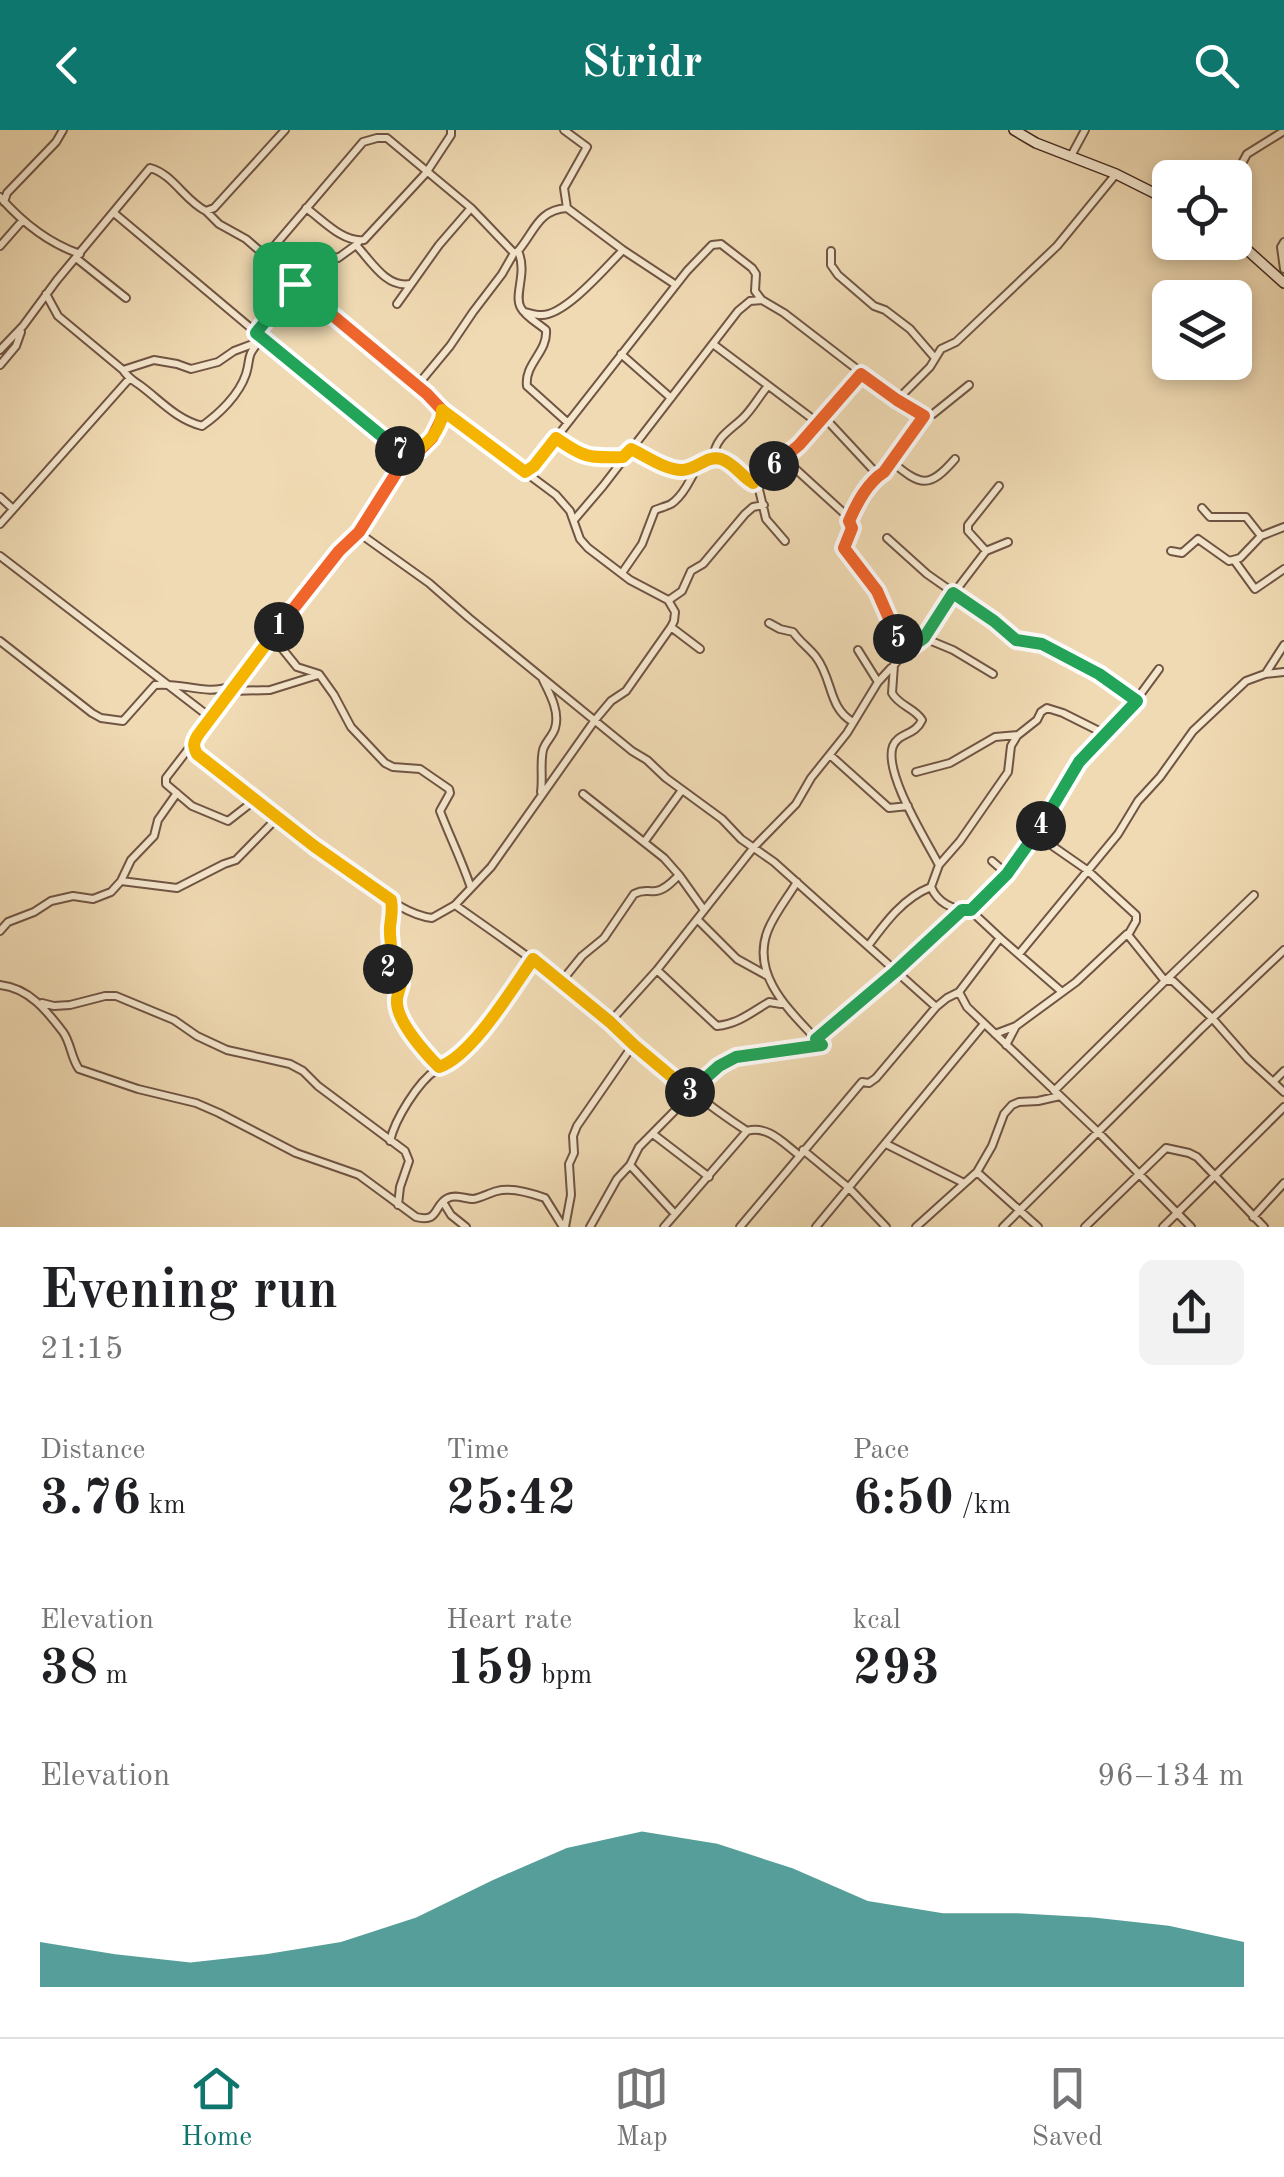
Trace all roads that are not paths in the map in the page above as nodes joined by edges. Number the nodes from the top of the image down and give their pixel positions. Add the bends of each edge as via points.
1 (63, 130) edge
2 (286, 130) edge
3 (378, 130) edge
4 (452, 130) edge
5 (564, 130) edge
6 (1014, 130) edge
7 (1085, 130) edge
8 (1284, 131) edge
9 (387, 138) junction
10 (1071, 156) junction
11 (1244, 160) edge
12 (426, 173) junction
13 (1116, 174) junction
14 (1152, 192) edge
15 (2, 200) edge
16 (306, 208) junction
17 (471, 208) junction
18 (568, 208) junction
19 (206, 211) junction
20 (114, 213) junction
21 (23, 220) junction
22 (1284, 242) edge
23 (357, 243) junction
24 (0, 246) edge
25 (623, 250) junction
26 (831, 251) dead end
27 (516, 252) junction
28 (1252, 253) edge
29 (78, 256) junction
30 (266, 257) junction
31 (312, 260) dead end
32 (1284, 269) edge
33 (1284, 282) edge
34 (295, 284) junction
35 (410, 284) junction
36 (676, 285) junction
37 (46, 294) junction
38 (126, 298) dead end
39 (762, 300) junction
40 (397, 304) dead end
41 (523, 312) junction
42 (23, 326) junction
43 (259, 338) junction
44 (713, 344) junction
45 (0, 350) edge
46 (622, 354) junction
47 (935, 358) junction
48 (0, 365) edge
49 (123, 370) junction
50 (861, 374) junction
51 (128, 380) junction
52 (768, 386) junction
53 (968, 386) dead end
54 (416, 388) junction
55 (671, 398) junction
56 (897, 400) junction
57 (442, 410) junction
58 (924, 416) junction
59 (821, 420) junction
60 (567, 422) junction
61 (556, 438) junction
62 (631, 449) junction
63 (407, 456) junction
64 (623, 457) junction
65 (713, 458) junction
66 (955, 459) dead end
67 (780, 460) junction
68 (892, 462) junction
69 (698, 465) junction
70 (525, 472) junction
71 (878, 475) junction
72 (757, 481) junction
73 (999, 486) dead end
74 (0, 497) edge
75 (764, 505) junction
76 (13, 508) junction
77 (1202, 508) dead end
78 (574, 520) junction
79 (849, 521) junction
80 (0, 524) edge
81 (1284, 528) edge
82 (359, 532) junction
83 (1261, 536) junction
84 (887, 538) dead end
85 (785, 541) dead end
86 (1008, 542) dead end
87 (986, 551) junction
88 (1171, 551) dead end
89 (0, 556) edge
90 (1234, 560) junction
91 (1284, 570) edge
92 (622, 573) junction
93 (953, 593) junction
94 (668, 600) junction
95 (769, 623) dead end
96 (671, 627) junction
97 (272, 636) junction
98 (924, 638) junction
99 (0, 641) edge
100 (1284, 645) edge
101 (700, 649) dead end
102 (858, 650) dead end
103 (904, 653) junction
104 (894, 665) junction
105 (1159, 670) dead end
106 (1284, 672) edge
107 (319, 674) junction
108 (992, 674) dead end
109 (1265, 674) junction
110 (542, 678) junction
111 (878, 682) junction
112 (166, 684) junction
113 (232, 688) junction
114 (1137, 701) junction
115 (210, 718) junction
116 (596, 720) junction
117 (853, 722) junction
118 (1018, 735) junction
119 (1107, 735) junction
120 (194, 742) junction
121 (830, 755) junction
122 (916, 772) dead end
123 (682, 790) junction
124 (177, 793) junction
125 (583, 794) dead end
126 (540, 798) junction
127 (256, 800) junction
128 (908, 806) junction
129 (278, 817) junction
130 (1036, 837) junction
131 (645, 841) junction
132 (754, 847) junction
133 (992, 861) dead end
134 (938, 865) junction
135 (1088, 870) junction
136 (679, 874) junction
137 (1007, 874) junction
138 (121, 882) junction
139 (797, 882) junction
140 (931, 887) junction
141 (471, 890) junction
142 (1254, 895) dead end
143 (391, 900) junction
144 (455, 906) junction
145 (704, 910) junction
146 (966, 910) junction
147 (698, 920) junction
148 (0, 931) edge
149 (1128, 933) junction
150 (1000, 938) junction
151 (868, 946) junction
152 (1284, 950) edge
153 (1019, 954) junction
154 (533, 959) junction
155 (656, 970) junction
156 (895, 972) junction
157 (767, 976) junction
158 (1165, 981) junction
159 (561, 982) junction
160 (0, 985) edge
161 (960, 992) junction
162 (1062, 992) junction
163 (40, 1003) junction
164 (782, 1004) junction
165 (936, 1007) junction
166 (1212, 1018) junction
167 (610, 1022) junction
168 (984, 1024) junction
169 (1016, 1026) junction
170 (995, 1034) junction
171 (816, 1039) junction
172 (634, 1045) junction
173 (1006, 1045) junction
174 (439, 1067) junction
175 (1284, 1071) edge
176 (1274, 1081) junction
177 (690, 1091) junction
178 (1284, 1092) edge
179 (1057, 1094) junction
180 (1284, 1108) edge
181 (747, 1131) junction
182 (1098, 1132) junction
183 (652, 1134) junction
184 (390, 1141) junction
185 (886, 1144) junction
186 (801, 1153) junction
187 (630, 1165) junction
188 (977, 1172) junction
189 (1138, 1174) junction
190 (1213, 1176) junction
191 (709, 1178) junction
192 (964, 1182) junction
193 (1284, 1183) edge
194 (849, 1188) junction
195 (443, 1202) junction
196 (398, 1205) junction
197 (1020, 1211) junction
198 (1177, 1213) junction
199 (675, 1214) junction
200 (1254, 1217) junction
201 (466, 1227) edge
202 (564, 1227) edge
203 (590, 1227) edge
204 (664, 1227) edge
205 (740, 1227) edge
206 (816, 1227) edge
207 (886, 1227) edge
208 (916, 1227) edge
209 (1003, 1227) edge
210 (1038, 1227) edge
211 (1084, 1227) edge
212 (1163, 1227) edge
213 (1191, 1227) edge
214 (1264, 1227) edge

1 - 15 street
2 - 19 street
3 - 9 street
4 - 12 street
5 - 18 street via 587,147 564,188
6 - 10 main road
7 - 10 street
8 - 11 street
9 - 12 street
9 - 16 street via 363,142
10 - 13 main road
12 - 17 street
12 - 23 street
13 - 14 main road
13 - 47 street via 1056,246
15 - 21 street
16 - 23 street
16 - 30 street
17 - 27 street
17 - 35 street
18 - 25 street
18 - 27 street via 544,215
19 - 20 street via 150,168
19 - 30 street
20 - 29 street
20 - 43 street
21 - 24 street
21 - 29 street
22 - 32 street
23 - 31 street via 338,258 321,253
23 - 35 street via 387,279
25 - 36 street
25 - 41 street via 558,309
26 - 47 street via 838,275 910,330
27 - 41 street via 523,265
27 - 54 street
28 - 33 main road
29 - 37 street
29 - 38 street
30 - 34 street
34 - 43 street
34 - 54 street
35 - 40 street
36 - 39 street via 702,252 721,244 752,268
36 - 46 street
37 - 42 street
37 - 49 street via 58,316
39 - 44 street via 738,311
39 - 50 street
41 - 60 street via 547,338 527,371 527,386
42 - 45 street
42 - 48 street
43 - 49 street via 191,369 154,360
43 - 51 street via 240,387 202,426
43 - 63 street
44 - 52 street
44 - 55 street
46 - 55 street
46 - 60 street
47 - 56 street
49 - 51 street
50 - 56 street
50 - 59 street
51 - 76 street
52 - 59 street
52 - 65 street via 726,430
53 - 58 street
54 - 57 street
55 - 62 street
56 - 58 street
57 - 63 street via 432,438
57 - 70 street
58 - 68 street
59 - 67 street
59 - 71 street
60 - 61 street
61 - 64 street via 592,458
61 - 70 street
62 - 64 street
62 - 69 street via 678,470
63 - 82 street
64 - 78 street
65 - 69 street
65 - 72 street
66 - 68 street via 926,480 914,480
67 - 72 street
67 - 79 street
68 - 71 street
69 - 92 street via 670,506 654,510
70 - 78 street via 556,495
71 - 79 street
72 - 75 street
73 - 87 street via 968,525
74 - 76 street
75 - 85 street via 766,519
75 - 94 street via 744,514
76 - 80 street
77 - 83 street via 1210,517 1246,517
78 - 92 street via 588,548
79 - 103 street via 844,548 877,591
81 - 83 street
82 - 97 street
82 - 110 street
83 - 90 street
84 - 93 street
86 - 87 street
87 - 93 street
88 - 90 street via 1182,552 1198,539
89 - 112 street
90 - 91 street via 1254,589
92 - 94 street
93 - 98 street
93 - 114 street via 1016,640 1042,644
94 - 96 street via 675,612
95 - 117 street via 793,632 817,658 837,709
96 - 101 street
96 - 116 street via 626,691
97 - 107 street via 297,667
97 - 113 street
98 - 103 street
98 - 108 street
99 - 112 street via 102,718 123,720 155,685
100 - 109 street
102 - 111 street
103 - 104 street
104 - 111 street
104 - 128 street via 892,693 922,720 897,740 891,758
105 - 114 street
106 - 109 street
107 - 113 street via 270,690
107 - 141 street via 351,727 385,763 420,769 448,789 440,810
109 - 135 street via 1246,681 1193,731
110 - 116 street
110 - 126 street via 553,700 555,728 542,755
111 - 117 street
112 - 113 street
112 - 115 street
113 - 115 street
114 - 119 street
115 - 120 street
116 - 123 street
116 - 126 street
117 - 121 street
118 - 119 street via 1047,708
118 - 122 street via 995,737 950,763
118 - 134 street via 1008,772
119 - 130 street via 1079,762
120 - 124 street via 164,780
120 - 127 street via 197,754
121 - 128 street via 889,808
121 - 132 street
123 - 131 street
123 - 132 street
124 - 127 street via 228,821
124 - 138 street
125 - 131 street
126 - 141 street
127 - 129 street
128 - 134 street
129 - 138 street via 236,860 176,888
129 - 143 street
130 - 135 street
130 - 137 street
131 - 136 street
132 - 139 street
132 - 145 street
133 - 137 street
134 - 140 street
135 - 149 street via 1136,915
135 - 153 street
136 - 145 street
136 - 159 street via 657,892 634,894 604,938
137 - 146 street
138 - 148 street via 102,898 51,902
139 - 151 street
139 - 157 street via 768,928
140 - 146 street via 940,901
140 - 151 street via 900,908
141 - 144 street
142 - 158 street
143 - 144 street via 426,918
143 - 174 street via 388,971 401,984 397,1004
144 - 154 street
145 - 147 street
146 - 150 street
146 - 156 street
147 - 155 street
147 - 157 street via 737,959
149 - 158 street
149 - 162 street
150 - 153 street
150 - 161 street
151 - 156 street
152 - 166 street
153 - 162 street
154 - 159 street
154 - 174 street via 464,1050
155 - 164 street via 717,1026 770,1002
155 - 167 street
156 - 165 street
156 - 171 street
157 - 164 street
158 - 166 street
158 - 179 street
159 - 167 street
160 - 163 street
161 - 165 street
161 - 168 street
162 - 169 street
163 - 184 street via 116,996 226,1050 290,1064
163 - 196 street via 79,1069 219,1113 296,1153 359,1175
164 - 171 street
165 - 186 street
166 - 176 street
166 - 182 street
167 - 172 street
168 - 170 street
168 - 185 street
169 - 170 street
169 - 173 street
170 - 173 street
171 - 177 street via 822,1045 736,1057
172 - 177 street
172 - 202 street via 576,1126
173 - 179 street
174 - 184 street via 400,1116
175 - 176 street
176 - 178 street
177 - 181 street
177 - 183 street
179 - 182 street
179 - 188 street via 1012,1105
180 - 190 street
181 - 186 street via 766,1130
181 - 191 street
182 - 189 street
182 - 197 street
183 - 187 street
183 - 191 street
184 - 196 street via 408,1158
185 - 192 street
185 - 194 street
186 - 194 street
186 - 205 street
187 - 199 street
187 - 203 street
188 - 192 street
188 - 197 street
189 - 190 street via 1168,1148 1193,1154
189 - 198 street
189 - 211 street
190 - 198 street
190 - 200 street
191 - 199 street
192 - 208 street
193 - 200 street
194 - 206 street
194 - 207 street
195 - 196 street via 421,1220
195 - 201 street
195 - 202 street via 502,1189 530,1193 548,1200
197 - 209 street
197 - 210 street
198 - 212 street
198 - 213 street
199 - 204 street
200 - 214 street

